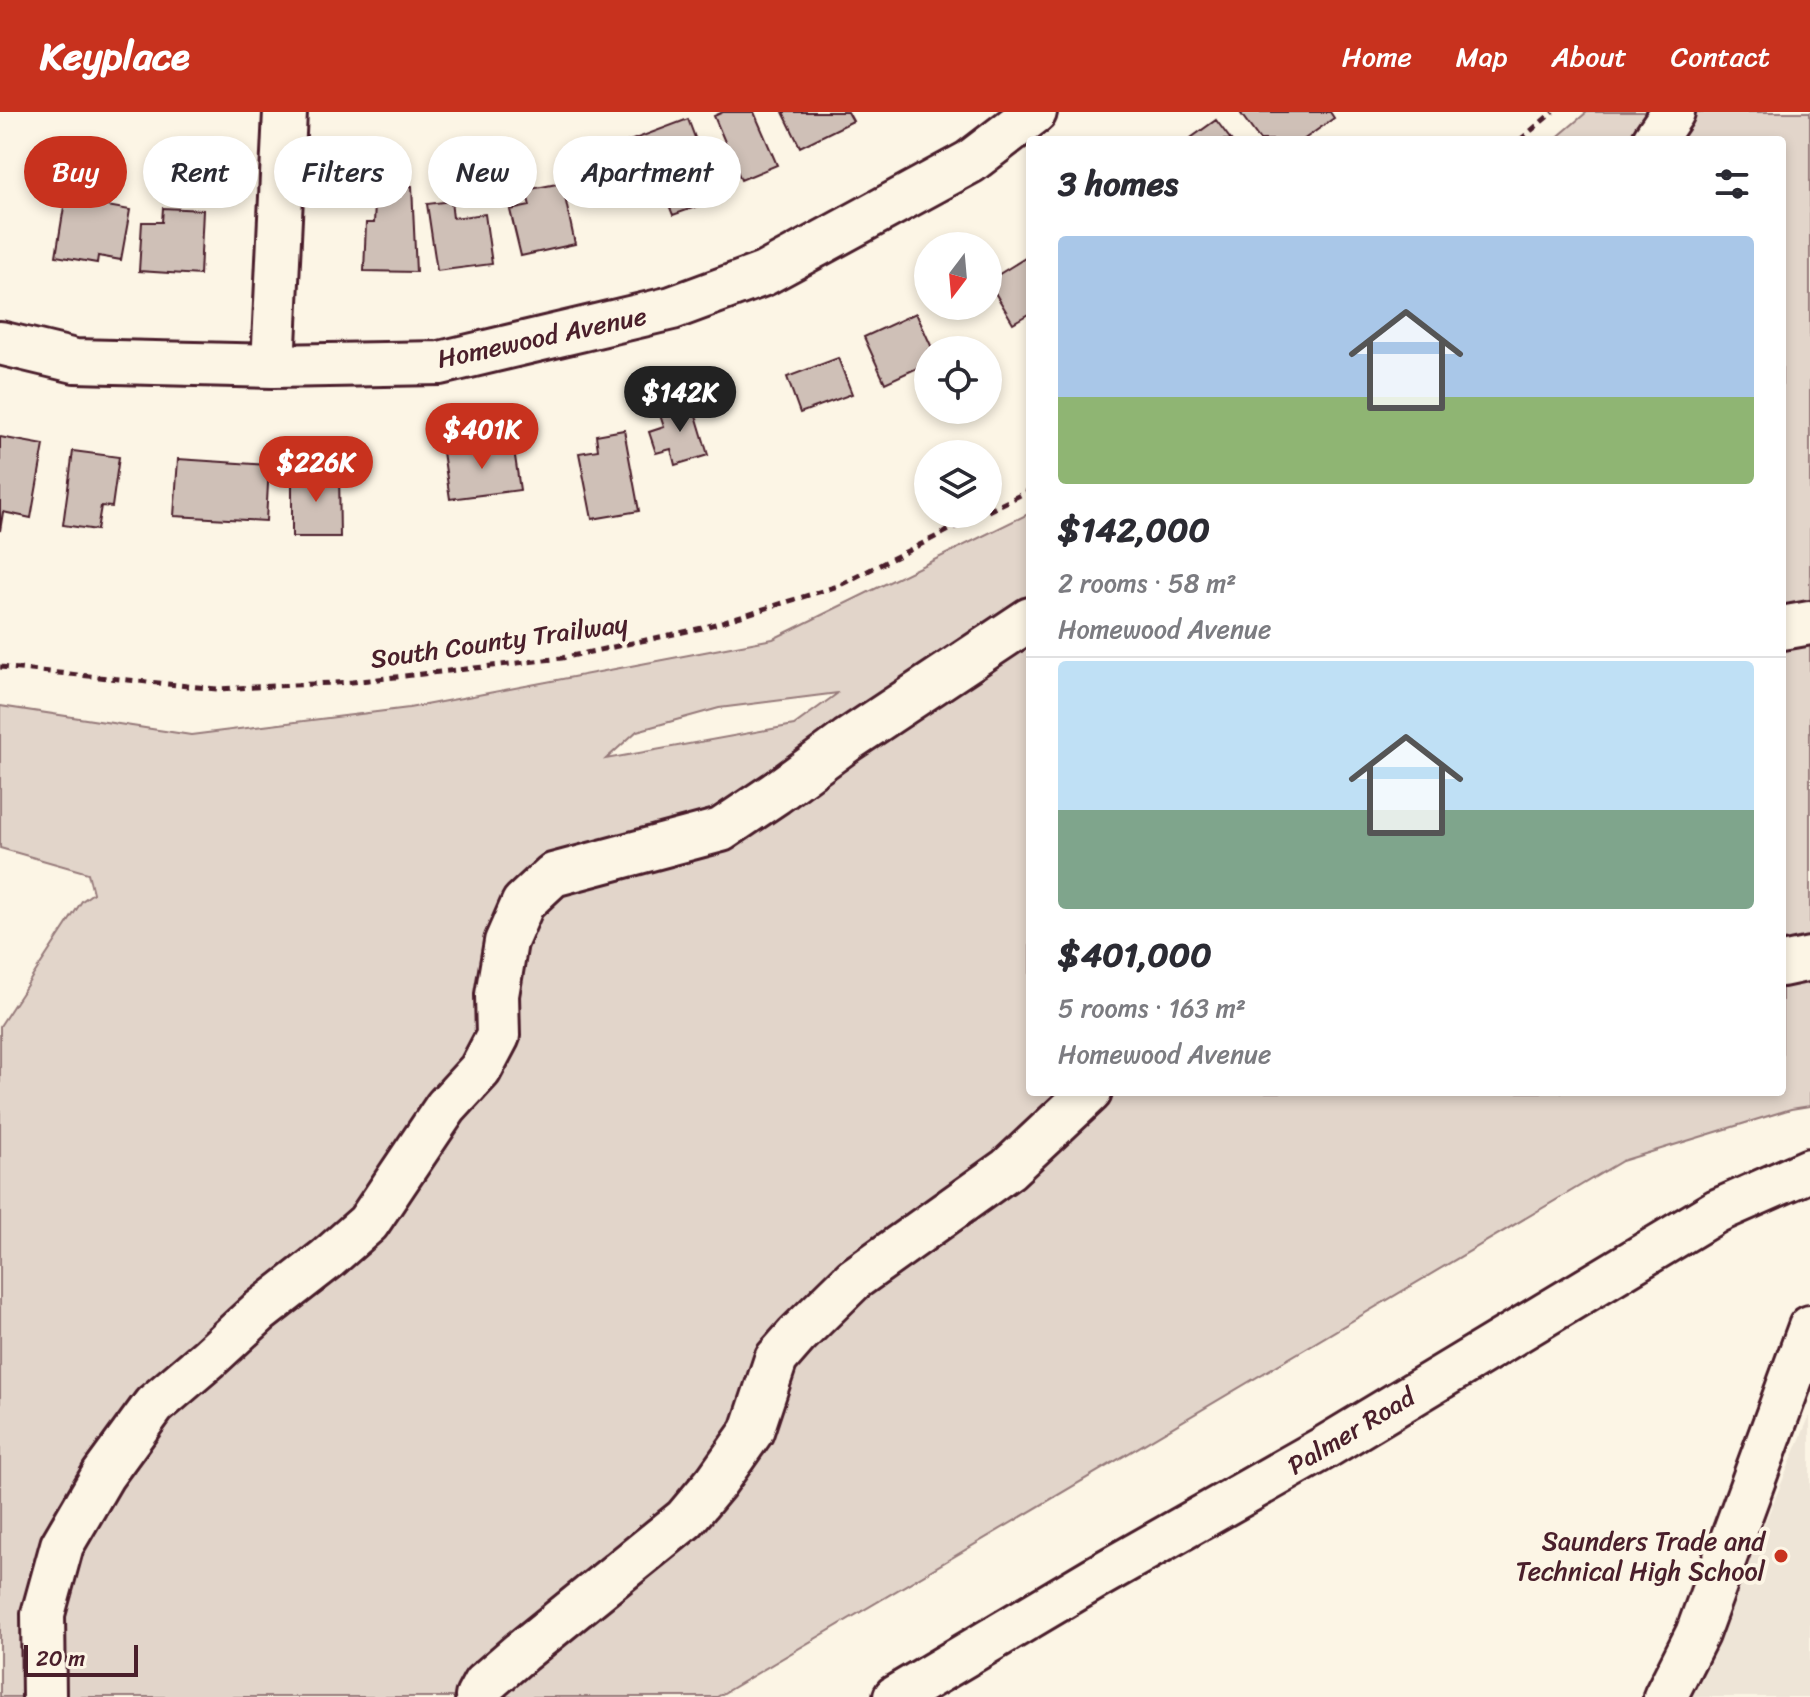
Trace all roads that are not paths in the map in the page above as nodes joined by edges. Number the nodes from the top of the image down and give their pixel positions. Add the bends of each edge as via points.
1 (285, 112) edge
2 (1035, 112) edge
3 (1673, 112) edge
4 (1657, 136) edge
5 (0, 343) edge
6 (273, 366) junction
7 (1026, 622) edge
8 (1810, 623) edge
9 (1786, 627) edge
10 (1810, 959) edge
11 (1786, 964) edge
12 (1086, 1096) edge
13 (1810, 1170) edge
14 (1810, 1327) edge
15 (44, 1697) edge
16 (477, 1697) edge
17 (895, 1697) edge
18 (1665, 1697) edge

1 - 6 street
2 - 6 street, Homewood Avenue via 970,162 778,267 672,308 440,363
3 - 4 street
5 - 6 street, Homewood Avenue via 75,361
7 - 15 street via 721,830 553,875 523,903 506,942 497,995 498,1036 480,1070 446,1107 368,1223 154,1405 103,1475 62,1545 43,1614
8 - 9 street
10 - 11 street
12 - 16 street via 1008,1169 854,1279 797,1335 776,1359 752,1431 685,1519 521,1652 484,1684
13 - 17 street, Palmer Road via 1717,1211
14 - 18 street via 1697,1634

